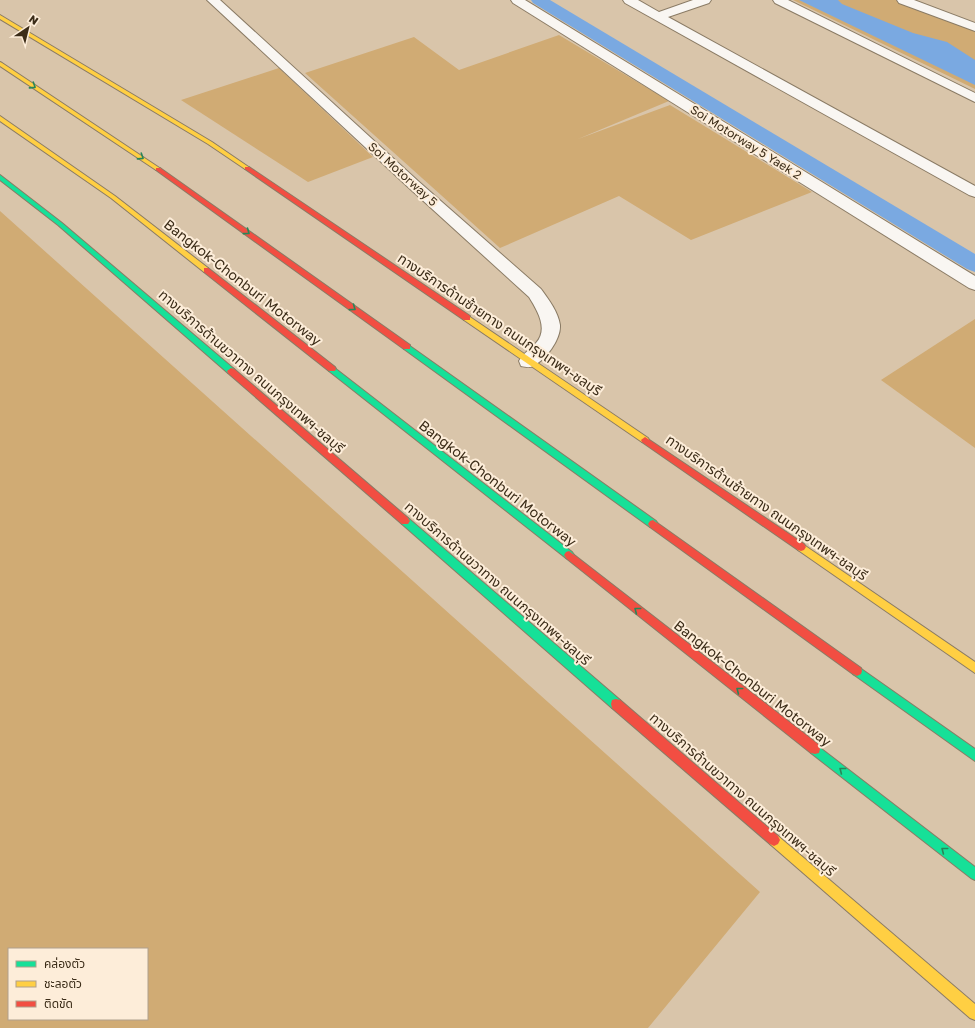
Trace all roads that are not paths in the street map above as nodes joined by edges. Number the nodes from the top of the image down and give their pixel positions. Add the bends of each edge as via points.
1 (213, 0) edge
2 (517, 0) edge
3 (629, 0) edge
4 (705, 0) edge
5 (779, 0) edge
6 (903, 0) edge
7 (658, 16) junction
8 (0, 17) edge
9 (975, 27) edge
10 (0, 64) edge
11 (975, 98) edge
12 (0, 118) edge
13 (0, 177) edge
14 (975, 192) edge
15 (975, 284) edge
16 (528, 360) junction
17 (975, 668) edge
18 (975, 756) edge
19 (975, 874) edge
20 (975, 1012) edge

1 - 16 street, Soi Motorway 5 via 535,293 546,308 550,336
2 - 15 street, Soi Motorway 5 Yaek 2
3 - 7 street
4 - 7 street
5 - 11 street
6 - 9 street
7 - 14 street
8 - 16 main road, ทางบริการด้านซ้ายทาง ถนนกรุงเทพฯ-ชลบุรี via 210,143
10 -> 18 main road via 165,173
19 -> 12 main road, Bangkok-Chonburi Motorway via 113,197
13 - 20 main road, ทางบริการด้านขวาทาง ถนนกรุงเทพฯ-ชลบุรี via 60,224
16 - 17 main road, ทางบริการด้านซ้ายทาง ถนนกรุงเทพฯ-ชลบุรี

